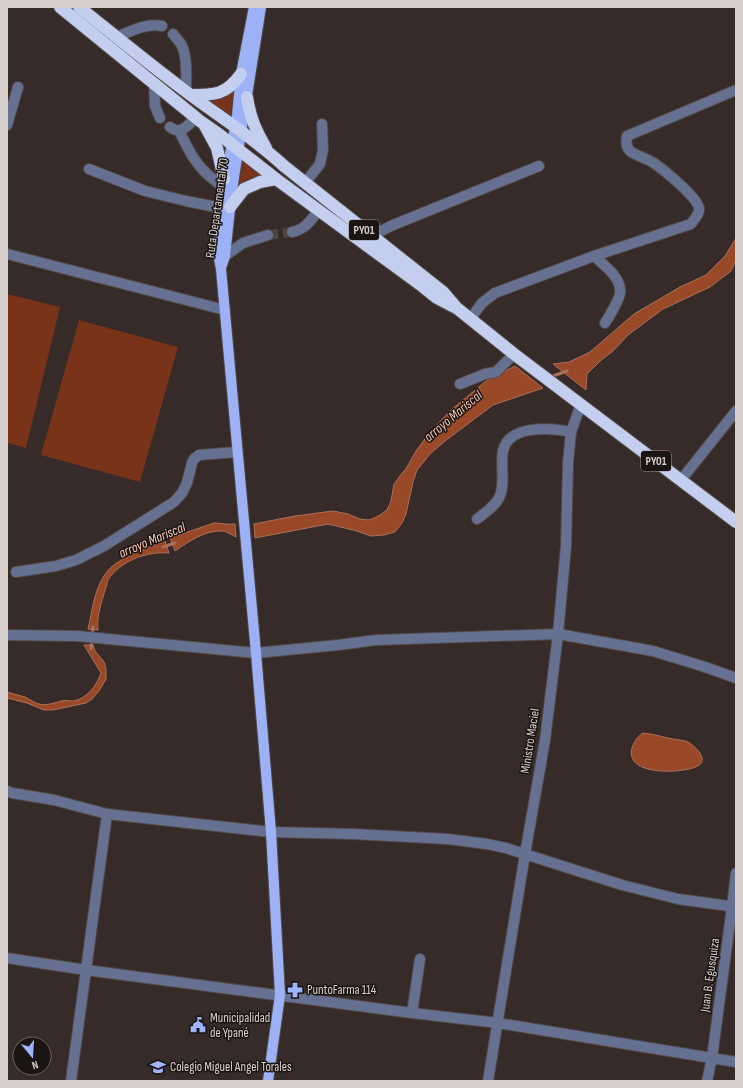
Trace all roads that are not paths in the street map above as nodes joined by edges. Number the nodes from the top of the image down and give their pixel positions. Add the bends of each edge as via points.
1 (60, 7) edge
2 (79, 7) edge
3 (254, 7) edge
4 (261, 7) edge
5 (162, 26) dead end
6 (174, 34) dead end
7 (117, 37) junction
8 (241, 74) junction
9 (154, 83) junction
10 (18, 87) dead end
11 (736, 90) edge
12 (188, 93) junction
13 (247, 97) junction
14 (160, 118) dead end
15 (198, 119) junction
16 (322, 124) dead end
17 (7, 125) edge
18 (238, 129) junction
19 (235, 148) junction
20 (269, 152) junction
21 (539, 166) dead end
22 (89, 169) dead end
23 (276, 179) junction
24 (224, 183) junction
25 (305, 183) junction
26 (225, 208) junction
27 (319, 210) junction
28 (292, 232) tunnel mouth
29 (268, 235) tunnel mouth
30 (371, 236) junction
31 (7, 254) edge
32 (225, 256) junction
33 (594, 256) junction
34 (221, 269) junction
35 (458, 309) junction
36 (225, 310) junction
37 (470, 319) junction
38 (606, 323) dead end
39 (514, 354) junction
40 (460, 384) dead end
41 (578, 402) junction
42 (736, 411) edge
43 (571, 432) junction
44 (237, 452) junction
45 (681, 480) junction
46 (477, 519) dead end
47 (736, 522) edge
48 (16, 572) dead end
49 (558, 634) junction
50 (7, 635) edge
51 (256, 653) junction
52 (736, 678) edge
53 (7, 791) edge
54 (107, 814) junction
55 (271, 832) junction
56 (525, 854) junction
57 (736, 873) edge
58 (734, 907) edge
59 (7, 958) edge
60 (420, 959) dead end
61 (86, 970) junction
62 (280, 995) junction
63 (412, 1014) junction
64 (498, 1023) junction
65 (712, 1058) junction
66 (736, 1062) edge
67 (71, 1081) edge
68 (268, 1081) edge
69 (488, 1081) edge
70 (708, 1081) edge

1 - 9 highway, PY01
2 - 7 highway, PY01
3 - 8 main road
4 - 13 main road, Ruta Departamental 70
5 - 7 street via 145,26
6 - 12 street via 182,45 185,57
7 - 12 highway, PY01
8 - 12 highway via 225,90 210,95
8 - 18 main road
9 - 14 street via 155,106
9 - 15 highway, PY01
10 - 17 street
11 - 33 street via 627,136 630,152 654,163 666,172 688,192 700,209 691,224
12 - 18 highway, PY01
13 - 18 main road, Ruta Departamental 70
13 - 20 highway via 256,129
15 - 19 highway, PY01
15 - 24 highway via 217,148
15 - 24 street via 184,129 175,129 196,162 207,174
16 - 25 street via 323,150 320,164
18 - 19 main road, Ruta Departamental 70
18 - 20 highway, PY01
19 - 23 highway, PY01
19 - 24 main road, Ruta Departamental 70
19 - 26 main road, Ruta Departamental 70
20 - 25 highway, PY01
21 - 30 street
22 - 26 street via 145,191
23 - 26 highway via 244,189
23 - 27 highway, PY01
24 - 26 main road, Ruta Departamental 70
25 - 30 highway, PY01
26 - 32 main road, Ruta Departamental 70
26 - 34 main road, Ruta Departamental 70 via 218,253
27 - 28 street via 304,228
27 - 35 highway, PY01 via 437,298
29 - 32 street via 243,244
30 - 35 highway, PY01 via 443,292
31 - 36 street
32 - 34 main road, Ruta Departamental 70
33 - 37 street via 495,293 482,303
33 - 38 street via 616,277 620,285 621,294
34 - 36 main road
35 - 37 highway, PY01
36 - 44 main road
37 - 39 highway, PY01
39 - 40 street via 496,372
39 - 41 highway, PY01
41 - 43 street, Ministro Maciel
41 - 45 highway, PY01
42 - 45 street
43 - 46 street via 541,429 515,435 503,452 500,497
43 - 49 street, Ministro Maciel via 566,546
44 - 48 street via 199,455 192,463 182,493 174,502 104,546 76,560 56,566
44 - 51 main road
45 - 47 highway, PY01
49 - 51 street via 376,640
49 - 52 street via 653,651
49 - 56 street, Ministro Maciel via 545,740
50 - 51 street via 77,636
51 - 55 main road
53 - 54 street
54 - 55 street
54 - 61 street
55 - 56 street via 448,840 487,844
55 - 62 main road
56 - 58 street via 622,885 678,899
56 - 64 street, Ministro Maciel
57 - 58 street, Juan B. Egusquiza
58 - 65 street, Juan B. Egusquiza
59 - 61 street
60 - 63 street
61 - 62 street
61 - 67 street
62 - 63 street
62 - 68 main road
63 - 64 street
64 - 65 street
64 - 69 street, Ministro Maciel
65 - 66 street
65 - 70 street, Juan B. Egusquiza

